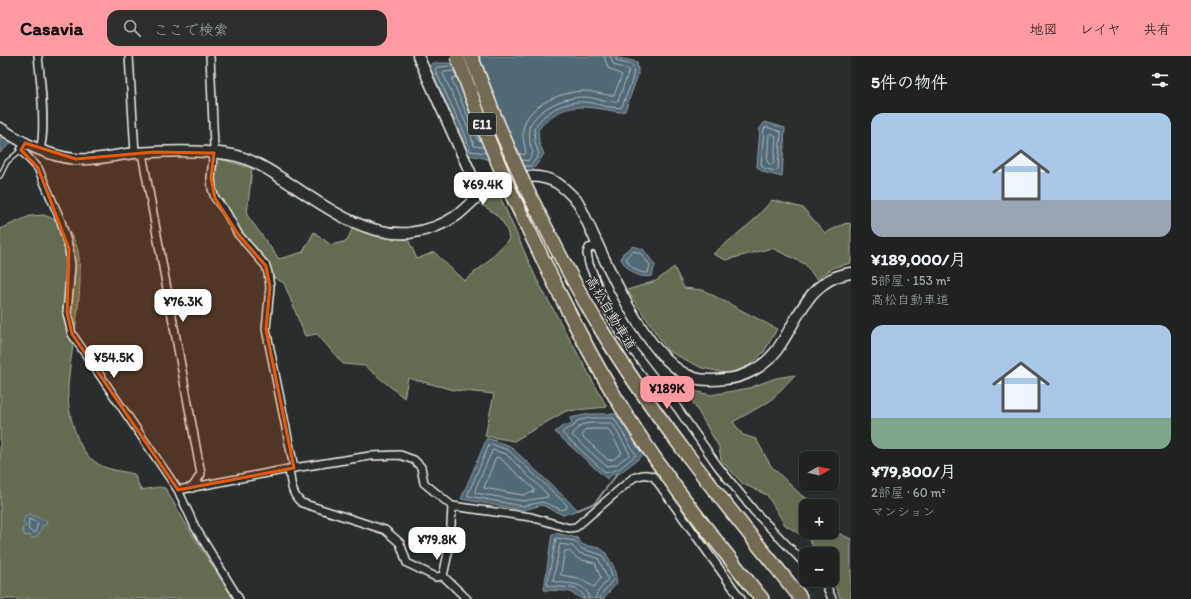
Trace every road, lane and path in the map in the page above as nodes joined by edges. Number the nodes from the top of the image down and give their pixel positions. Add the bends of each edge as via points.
1 (38, 56) edge
2 (129, 56) edge
3 (210, 56) edge
4 (418, 56) edge
5 (457, 56) edge
6 (471, 56) edge
7 (0, 128) edge
8 (23, 146) junction
9 (39, 150) junction
10 (138, 153) junction
11 (214, 153) junction
12 (0, 176) edge
13 (480, 194) junction
14 (598, 246) junction
15 (851, 273) edge
16 (292, 468) junction
17 (192, 488) junction
18 (178, 490) junction
19 (452, 506) junction
20 (799, 558) edge
21 (443, 576) junction
22 (827, 587) edge
23 (800, 596) dead end
24 (239, 599) edge
25 (467, 599) edge
26 (742, 599) edge
27 (762, 599) edge
28 (832, 599) edge

1 - 9 street via 42,130 42,146
2 - 10 street
3 - 11 street
4 - 13 street
5 - 27 highway, E11, bridge via 510,191 568,313 613,393 691,510
6 - 23 highway, 高松自動車道 / E11, bridge via 524,184 564,265 602,331 638,386 737,519
7 - 8 street
8 - 9 street
8 - 12 lane via 7,162
8 - 18 street via 38,168 69,249 71,266 67,313 72,334
9 - 10 street via 76,159
10 - 11 street
10 - 17 street via 200,474
11 - 13 street via 252,161 348,219 383,232 410,232 431,228 456,216
11 - 16 street via 211,178 215,198 238,234 266,266 268,273 270,287 266,328
13 - 14 street via 491,186 509,180 540,177 556,182 578,202
14 - 15 street via 635,320 649,340 664,358 695,378 731,379 759,367 776,352 817,287
14 - 20 street via 589,248 589,264 611,317 624,340 678,409 716,465 754,511
16 - 17 street
16 - 19 street via 370,456 400,455 414,460 421,467 424,483
16 - 21 street via 292,487 296,499 385,530 400,543 407,563 436,578
17 - 18 street
18 - 24 street via 195,527
19 - 21 street via 450,544
19 - 26 street via 531,517 569,528 576,527 633,478 642,474 649,475 654,477
21 - 25 street
22 - 28 street

